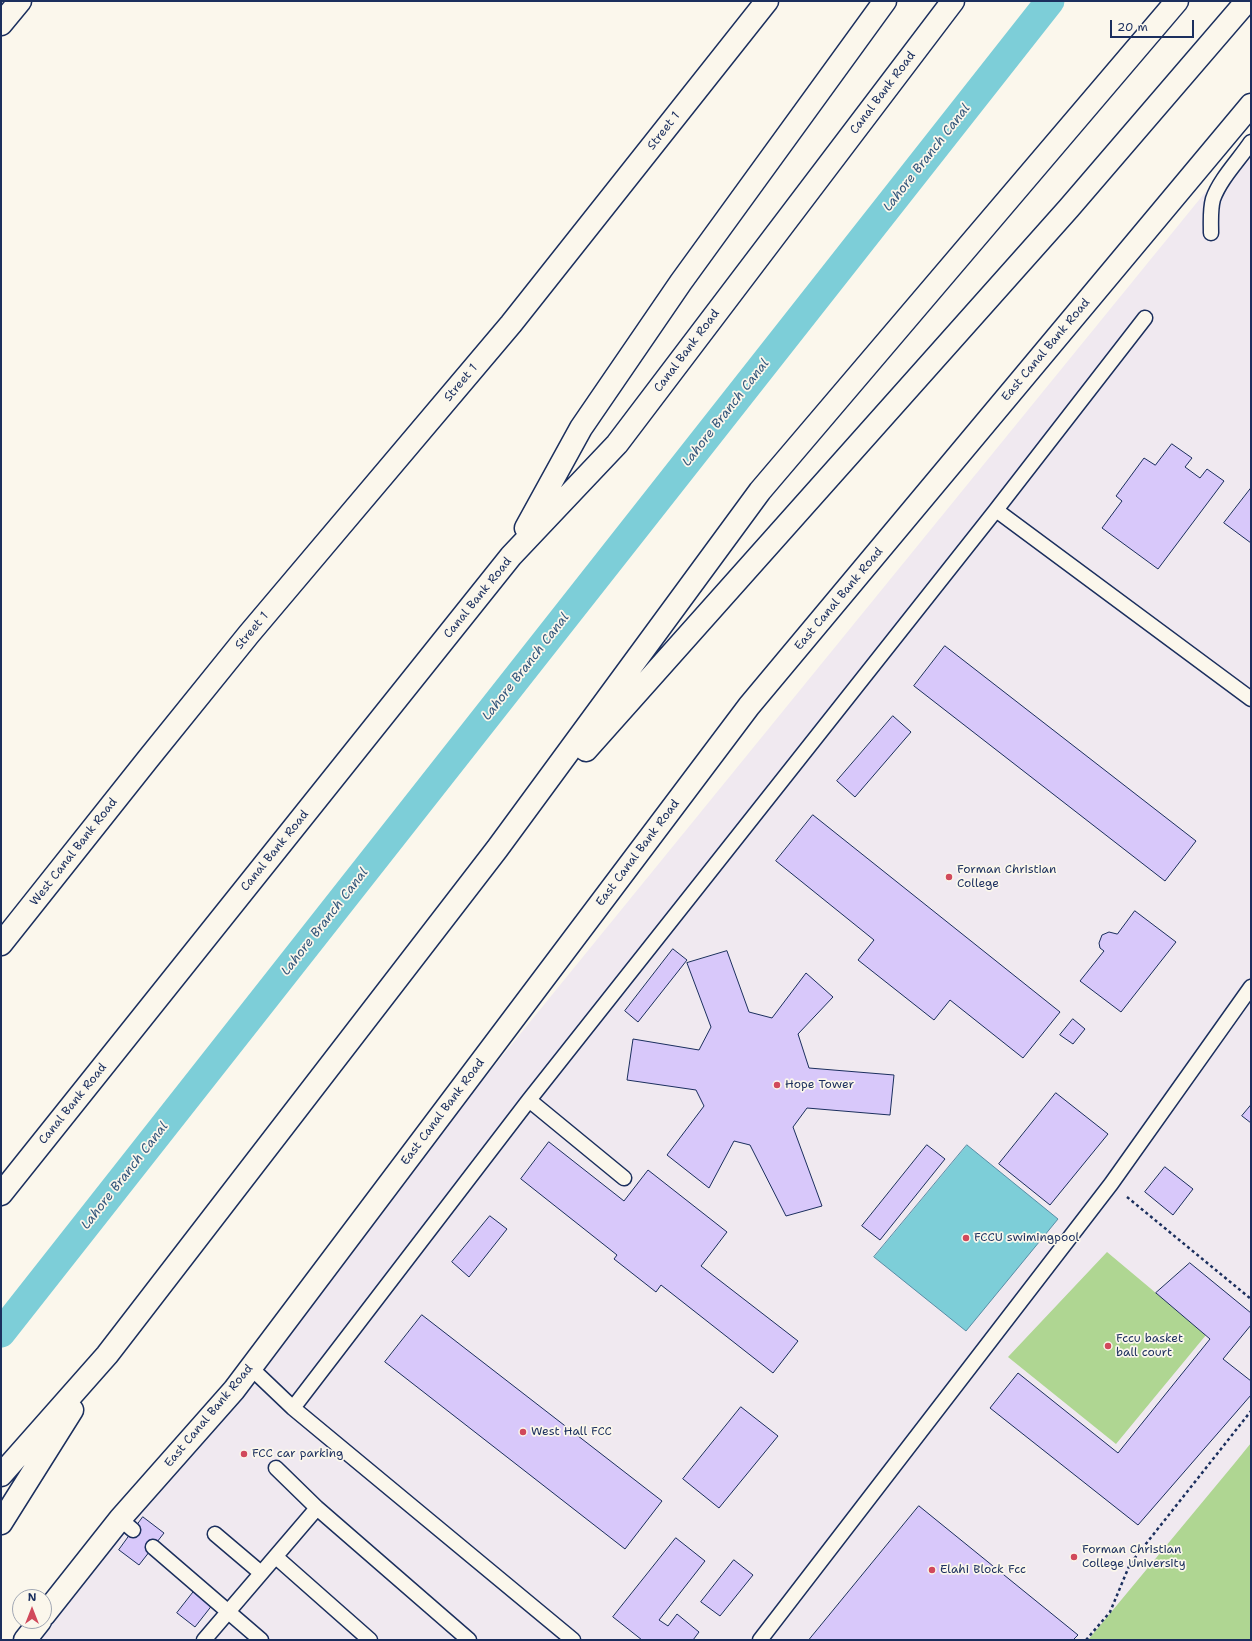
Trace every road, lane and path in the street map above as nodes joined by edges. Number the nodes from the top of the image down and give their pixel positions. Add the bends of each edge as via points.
1 (20, 1) edge
2 (767, 1) edge
3 (885, 1) edge
4 (953, 1) edge
5 (1177, 1) edge
6 (1247, 1) edge
7 (1, 24) edge
8 (1251, 105) edge
9 (1251, 142) edge
10 (1211, 233) dead end
11 (1145, 318) dead end
12 (996, 510) junction
13 (511, 556) junction
14 (1251, 698) edge
15 (148, 759) joint
16 (497, 849) junction
17 (1, 944) edge
18 (1251, 988) edge
19 (529, 1100) junction
20 (624, 1178) dead end
21 (1111, 1184) junction
22 (1, 1194) edge
23 (1251, 1299) edge
24 (107, 1355) junction
25 (250, 1367) junction
26 (293, 1408) junction
27 (1251, 1411) edge
28 (276, 1468) dead end
29 (1, 1474) edge
30 (317, 1508) junction
31 (1, 1523) edge
32 (215, 1534) dead end
33 (153, 1547) dead end
34 (276, 1557) junction
35 (261, 1573) junction
36 (52, 1606) edge
37 (228, 1610) junction
38 (34, 1629) edge
39 (25, 1640) edge
40 (204, 1640) edge
41 (261, 1640) edge
42 (370, 1640) edge
43 (469, 1640) edge
44 (573, 1640) edge
45 (760, 1640) edge
46 (1086, 1640) edge

1 - 7 main road
2 - 15 main road, Street 1 via 511,324 249,634
3 - 13 main road via 682,282 582,428
4 - 13 main road, Canal Bank Road via 617,444
5 - 16 main road via 760,491
6 - 16 main road via 1069,208
8 - 25 main road, East Canal Bank Road via 749,706
9 - 10 lane via 1214,198
11 - 12 lane
12 - 14 lane
12 - 19 lane
13 - 22 main road, Canal Bank Road
15 - 17 main road, West Canal Bank Road
16 - 24 main road
18 - 21 lane
19 - 20 lane
19 - 26 lane
21 - 23 path
21 - 45 lane
24 - 29 main road
24 - 31 main road
25 - 26 lane
25 - 36 main road, East Canal Bank Road via 127,1525
26 - 44 lane
27 - 46 path via 1130,1564 1110,1612
28 - 30 lane
30 - 34 lane
30 - 43 lane
32 - 35 lane
33 - 37 lane
34 - 35 lane
34 - 42 lane
35 - 37 lane
37 - 40 lane
37 - 41 lane
38 - 39 main road

